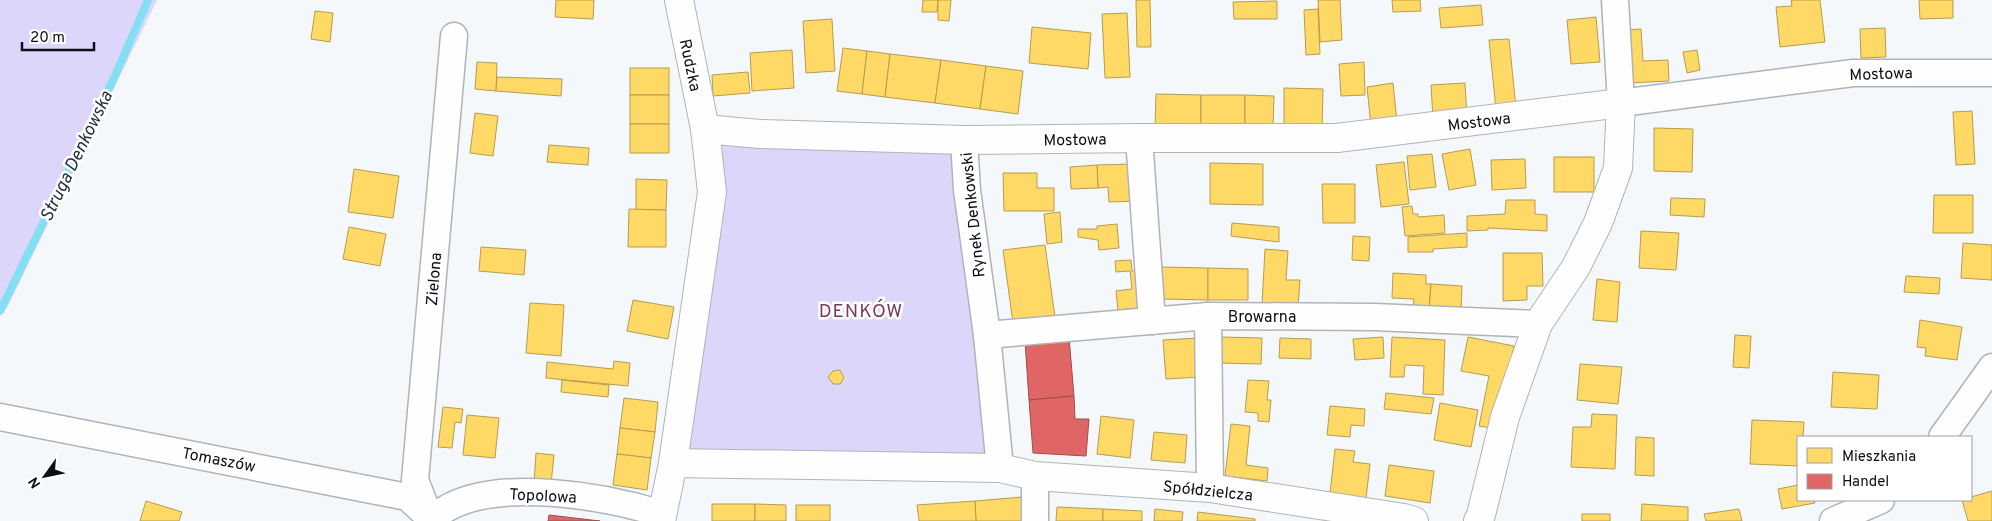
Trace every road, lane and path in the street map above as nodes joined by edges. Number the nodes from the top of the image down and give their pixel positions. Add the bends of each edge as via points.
1 (679, 0) edge
2 (1615, 0) edge
3 (454, 36) dead end
4 (1992, 73) edge
5 (1620, 104) junction
6 (704, 129) junction
7 (1139, 138) junction
8 (964, 140) junction
9 (1208, 316) junction
10 (1152, 321) junction
11 (1538, 324) junction
12 (987, 335) junction
13 (1992, 368) edge
14 (0, 417) edge
15 (1943, 436) edge
16 (673, 463) junction
17 (1000, 468) junction
18 (1035, 476) junction
19 (1210, 488) junction
20 (1879, 501) edge
21 (662, 518) edge
22 (429, 520) edge
23 (1036, 521) edge
24 (1414, 521) edge
25 (1478, 521) edge
26 (1833, 521) edge

1 - 6 street, Rudzka
2 - 5 street
3 - 22 street, Zielona via 415,480
4 - 5 street, Mostowa via 1853,73
5 - 7 street, Mostowa via 1337,138
5 - 11 street via 1618,168 1598,223 1576,267
6 - 8 street, Rynek Denkowski via 760,134
6 - 16 street via 712,192
7 - 8 street, Mostowa
7 - 10 street
8 - 12 street, Rynek Denkowski via 967,190
9 - 10 street, Browarna
9 - 11 street, Browarna via 1374,317
9 - 19 street
10 - 12 street, Browarna
11 - 25 street via 1505,416
12 - 17 street, Rynek Denkowski
13 - 15 street
14 - 22 street, Tomaszów via 407,497
16 - 17 street
16 - 21 street
17 - 18 street, Spółdzielcza
18 - 19 street, Spółdzielcza
18 - 23 street
19 - 24 street, Spółdzielcza
20 - 26 street
21 - 22 street, Topolowa via 631,504 568,495 510,492 474,497 453,504

